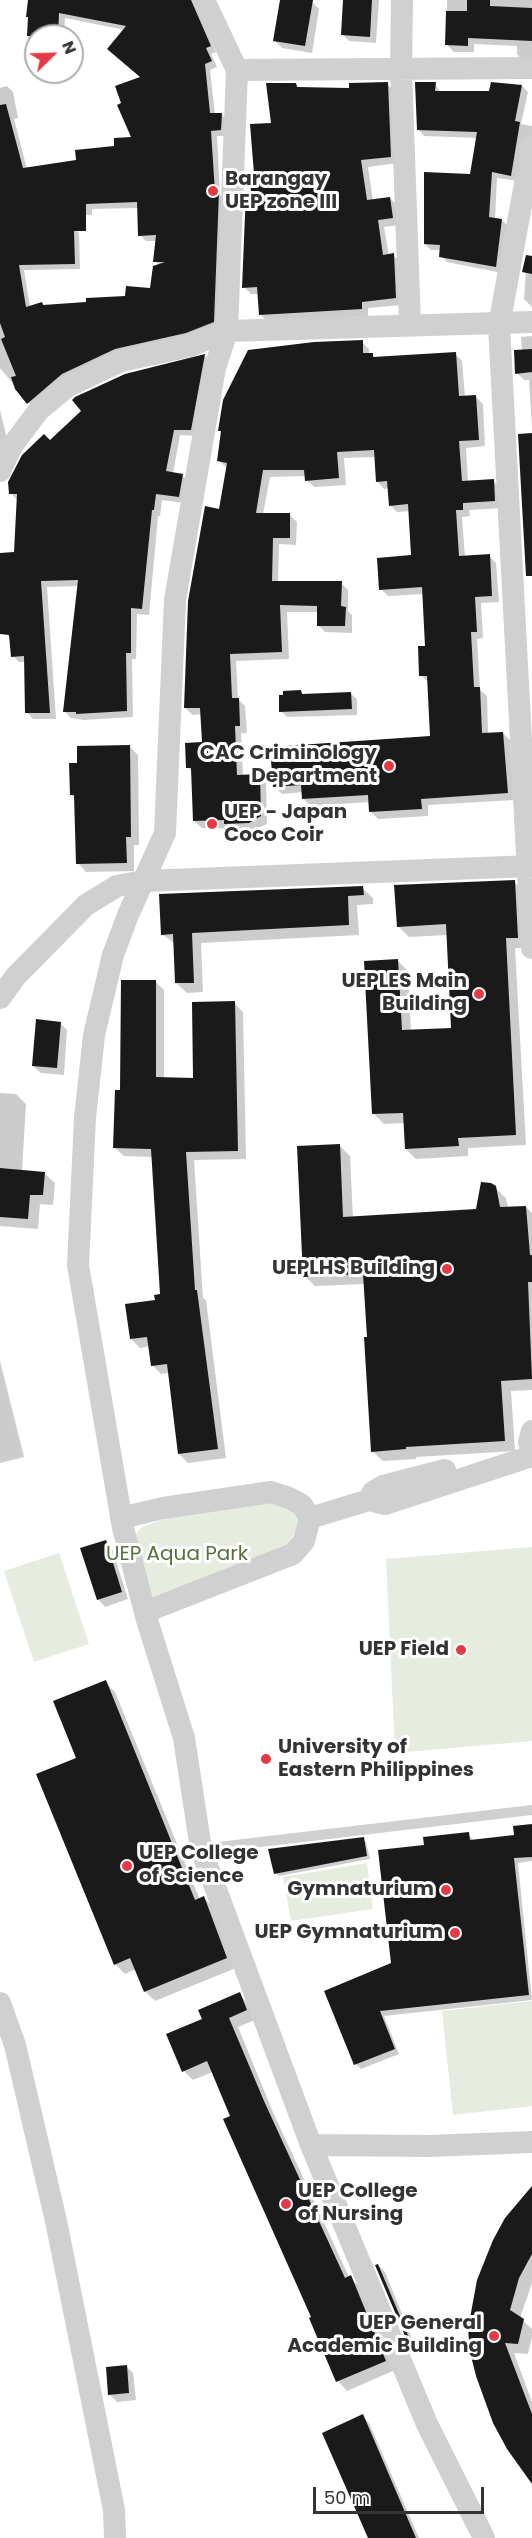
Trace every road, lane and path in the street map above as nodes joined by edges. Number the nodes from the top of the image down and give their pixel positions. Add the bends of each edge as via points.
1 (204, 0) edge
2 (402, 0) edge
3 (532, 69) edge
4 (237, 70) junction
5 (401, 71) junction
6 (532, 146) edge
7 (532, 322) edge
8 (410, 325) junction
9 (499, 325) junction
10 (227, 331) junction
11 (0, 471) edge
12 (530, 866) edge
13 (143, 881) junction
14 (532, 948) edge
15 (0, 998) edge
16 (531, 1448) edge
17 (121, 1518) junction
18 (310, 1518) junction
19 (145, 1612) junction
20 (532, 1810) edge
21 (201, 1849) junction
22 (0, 2003) edge
23 (532, 2142) edge
24 (311, 2145) junction
25 (115, 2538) edge
26 (484, 2538) edge

1 - 4 street
2 - 5 street
3 - 5 street
4 - 5 street
4 - 10 street
5 - 8 street
6 - 9 street
7 - 9 street
8 - 9 street
8 - 10 street
9 - 12 street
10 - 11 street via 190,346 121,361 68,386 39,410 12,446
10 - 13 street via 215,368 175,600 165,833
12 - 13 street
12 - 14 street
13 - 15 street via 117,886 86,905 16,976
13 - 17 street via 113,955 94,1035 85,1118 78,1265
16 - 18 street via 383,1486 369,1500
17 - 18 street via 271,1492 302,1505
17 - 19 street
18 - 19 street via 303,1541 293,1554
19 - 21 street via 184,1738
20 - 21 lane
21 - 24 street
22 - 25 street via 15,2045 56,2221 114,2510
23 - 24 street
24 - 26 street via 427,2424

